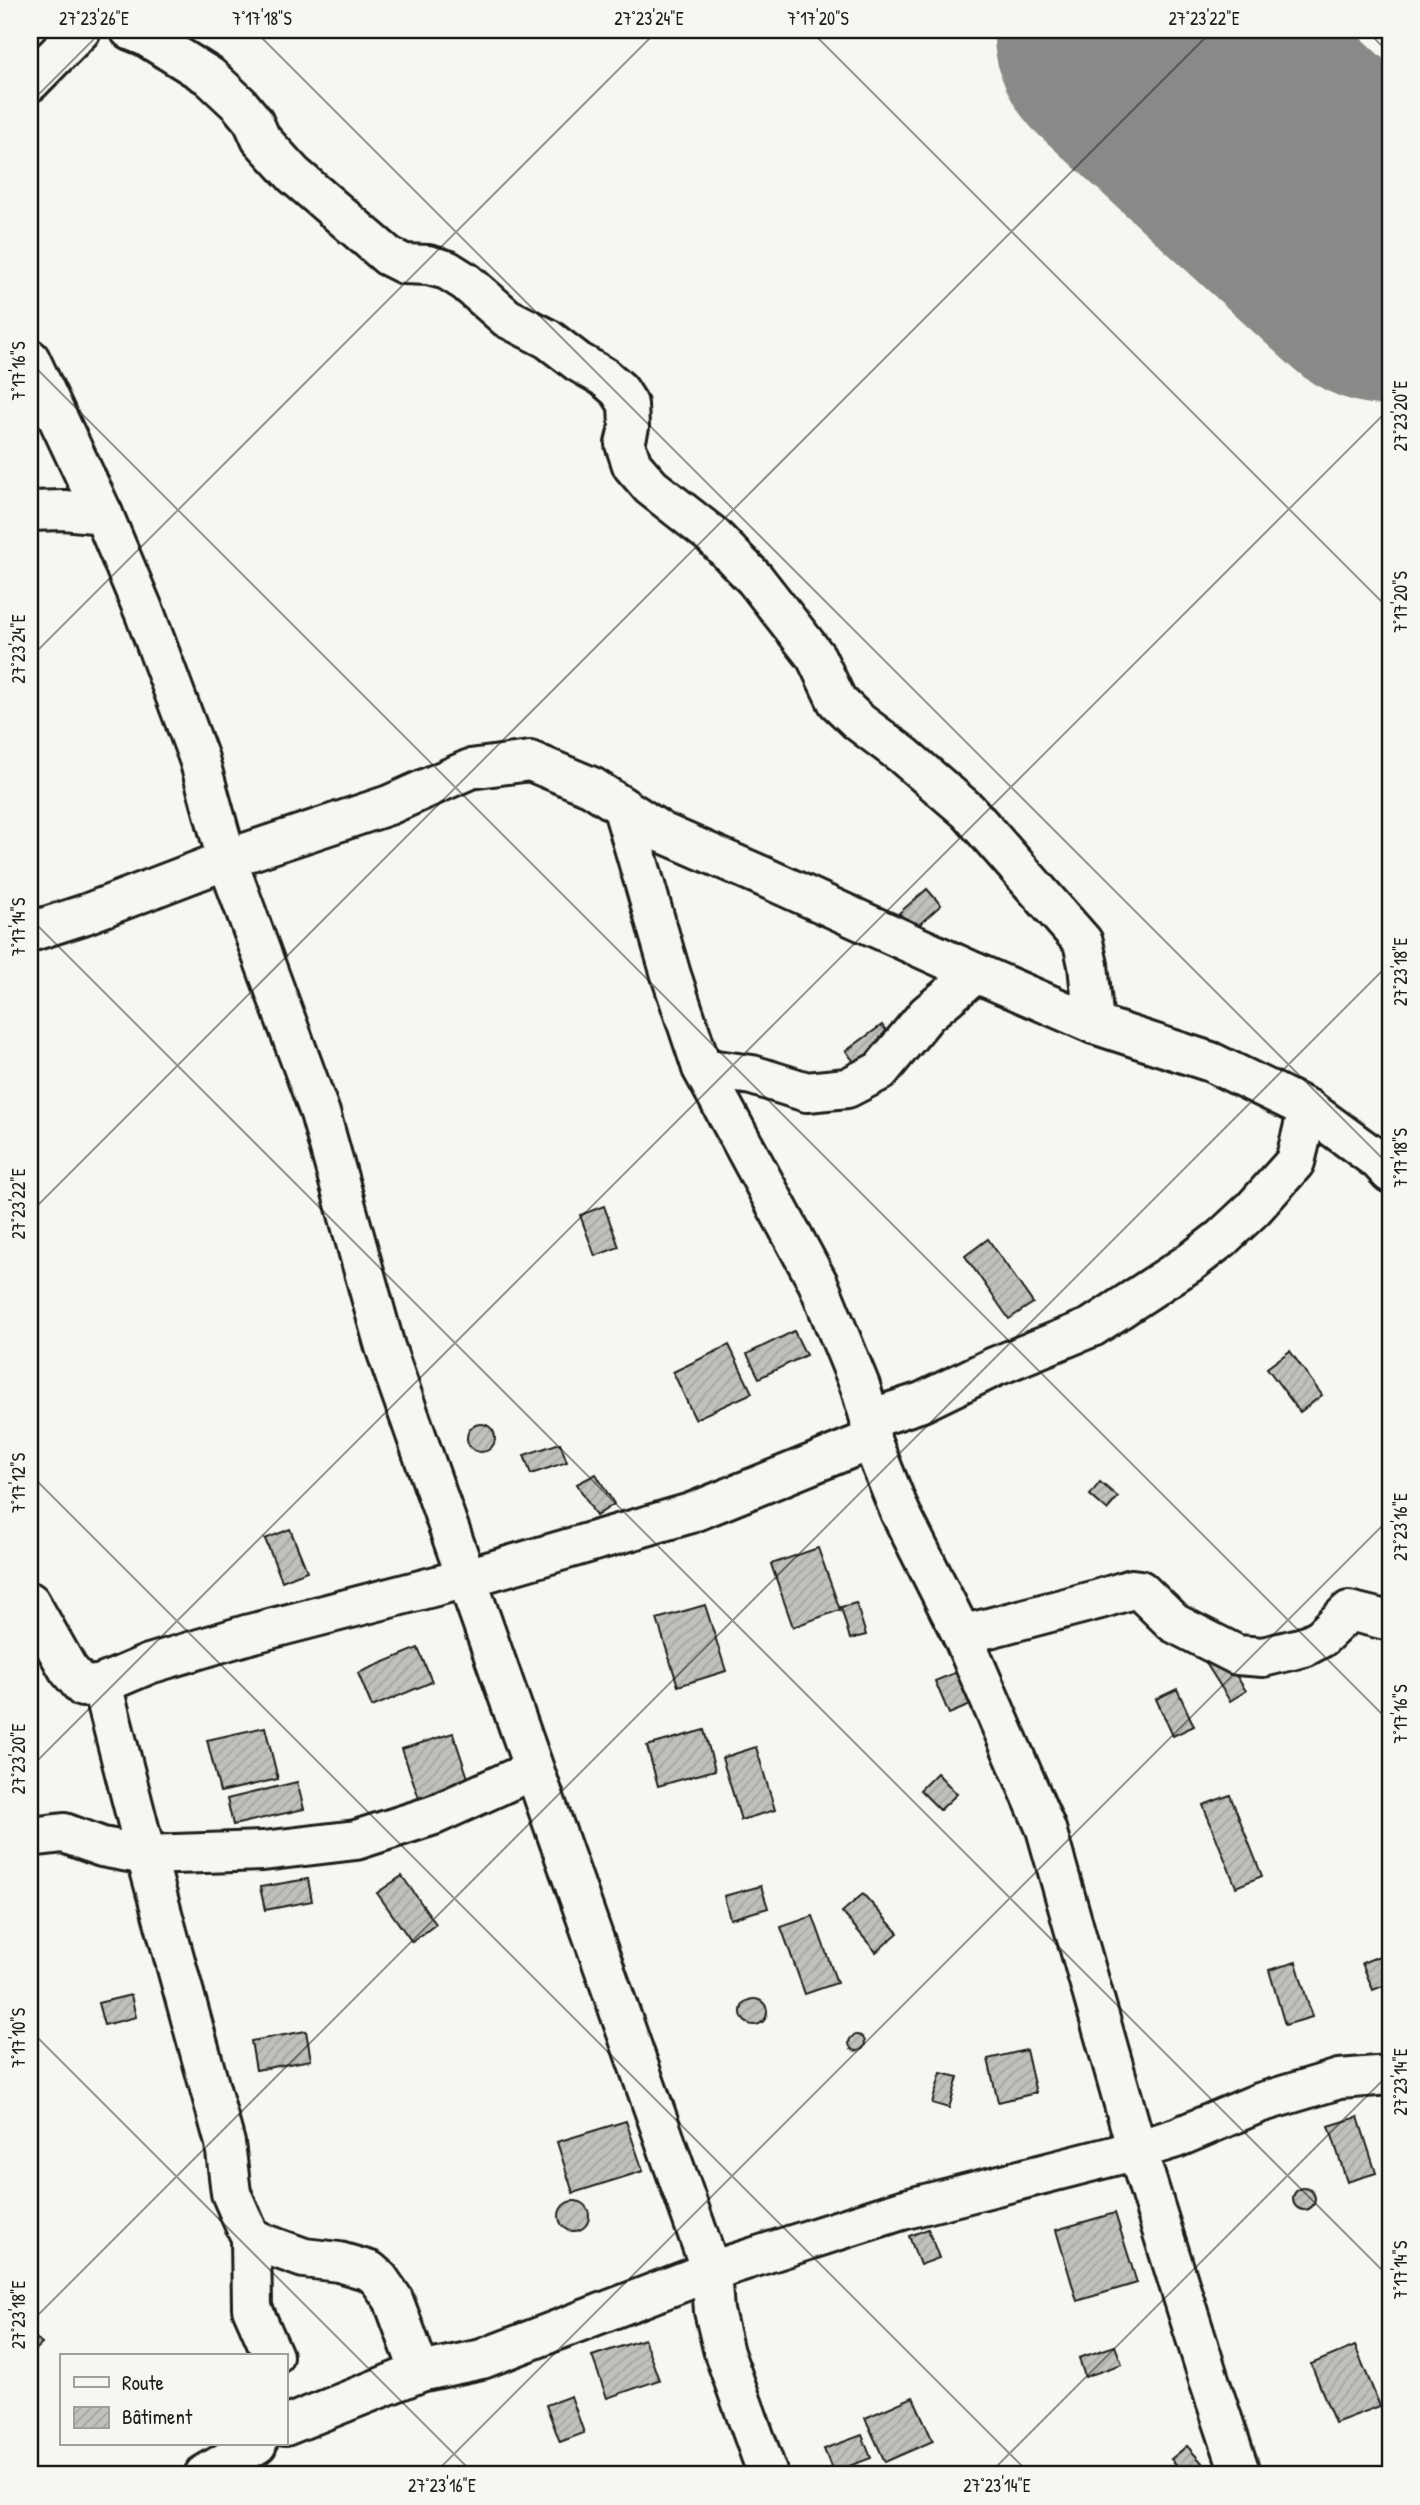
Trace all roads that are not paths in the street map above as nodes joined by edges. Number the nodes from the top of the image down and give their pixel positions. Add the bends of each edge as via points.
1 (81, 30) edge
2 (130, 30) edge
3 (30, 82) edge
4 (30, 359) edge
5 (30, 511) edge
6 (103, 514) junction
7 (623, 809) junction
8 (227, 860) junction
9 (30, 932) edge
10 (976, 973) junction
11 (1094, 1024) junction
12 (702, 1068) junction
13 (1308, 1109) junction
14 (1390, 1173) edge
15 (871, 1429) junction
16 (467, 1578) junction
17 (30, 1602) edge
18 (1390, 1621) edge
19 (962, 1635) junction
20 (102, 1684) junction
21 (533, 1770) junction
22 (30, 1836) edge
23 (146, 1855) junction
24 (1390, 2075) edge
25 (1137, 2150) junction
26 (251, 2237) junction
27 (711, 2271) junction
28 (272, 2354) edge
29 (420, 2372) junction
30 (287, 2419) edge
31 (254, 2446) edge
32 (204, 2475) edge
33 (768, 2475) edge
34 (1241, 2475) edge

1 - 3 street
2 - 11 street via 209,76 239,104 261,139 294,175 388,256 404,264 447,271 466,282 507,318 548,339 619,390 628,404 625,444 632,465 755,579 816,657 837,701 968,811 1083,942
4 - 6 street
5 - 6 street
6 - 8 street via 199,759
7 - 8 street via 571,778 530,761 512,762 470,769 389,805
7 - 10 street via 663,833
7 - 12 street
8 - 9 street
8 - 16 street via 320,1113 385,1347
10 - 11 street
10 - 12 street via 927,1014 880,1071 847,1088 807,1092 751,1075
11 - 13 street via 1211,1062
12 - 15 street via 818,1283 860,1386
13 - 14 street
13 - 15 street via 1295,1162 1253,1209 1191,1262 1092,1327 1006,1362
15 - 16 street via 691,1513
15 - 19 street via 900,1512
16 - 20 street via 233,1639 149,1664
16 - 21 street
17 - 20 street via 83,1687
18 - 19 street via 1349,1611 1321,1638 1304,1647 1263,1657 1237,1655 1174,1623 1140,1590 1132,1588
19 - 25 street via 1046,1829
20 - 23 street
21 - 23 street via 434,1815 356,1840 263,1851
21 - 27 street
22 - 23 street via 64,1833 102,1847
23 - 26 street via 225,2143 231,2193
24 - 25 street via 1339,2079
25 - 27 street via 902,2210
25 - 34 street
26 - 28 street via 251,2308
26 - 29 street via 304,2258 370,2271 393,2299
27 - 29 street via 482,2358
27 - 33 street via 724,2353
29 - 30 street
31 - 32 street

